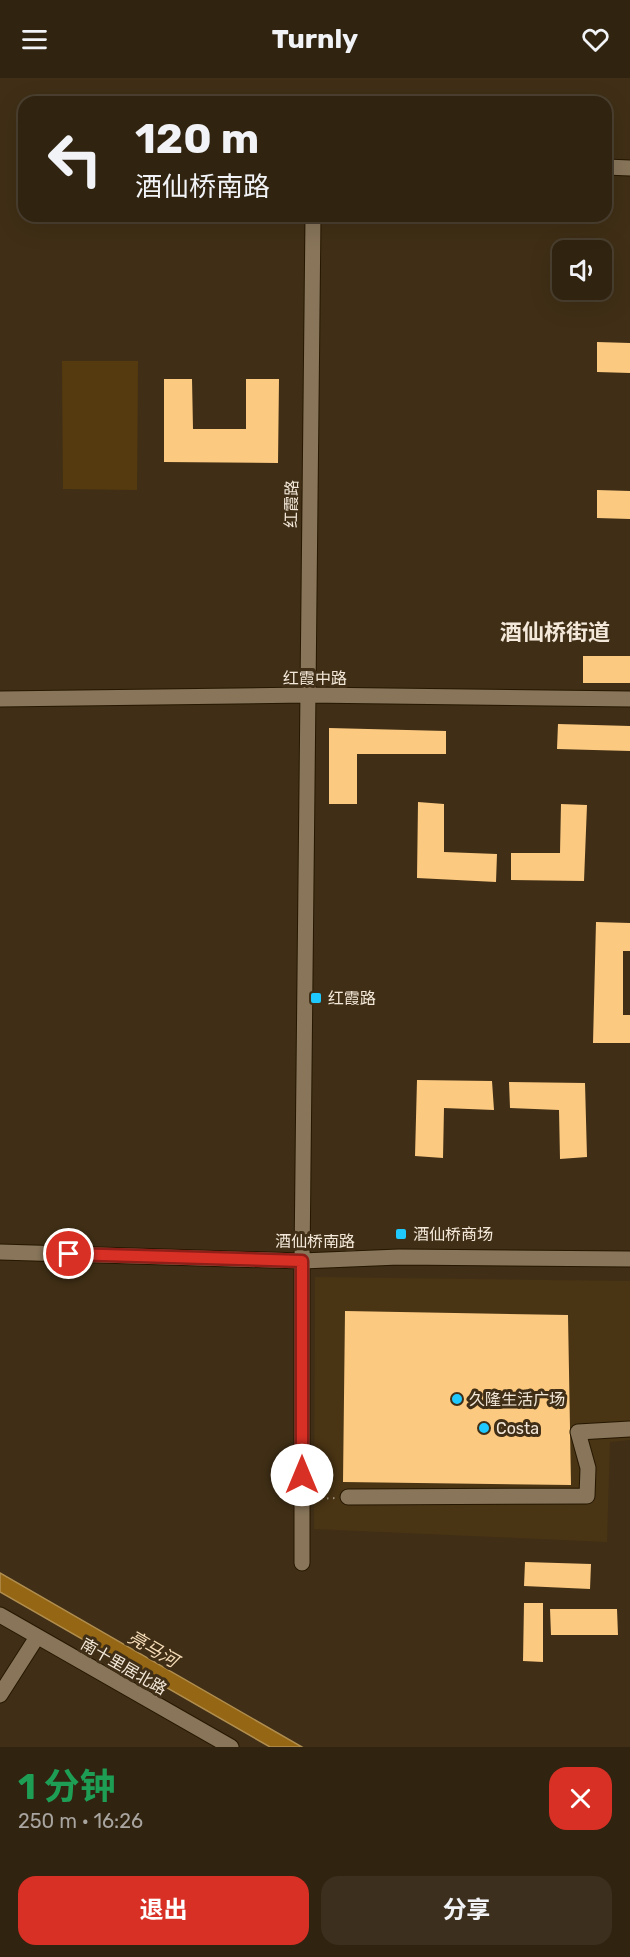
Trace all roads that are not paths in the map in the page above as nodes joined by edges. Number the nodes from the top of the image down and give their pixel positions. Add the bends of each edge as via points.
1 (612, 167) edge
2 (630, 168) edge
3 (313, 222) edge
4 (307, 695) junction
5 (0, 699) edge
6 (630, 699) edge
7 (0, 1252) edge
8 (630, 1259) edge
9 (302, 1261) junction
10 (630, 1429) edge
11 (348, 1497) road end
12 (302, 1563) dead end
13 (0, 1615) edge
14 (38, 1637) junction
15 (0, 1695) edge
16 (231, 1747) edge

1 - 2 street
3 - 4 street, 红霞路
4 - 5 street, 红霞中路
4 - 6 street, 红霞中路
4 - 9 street, 红霞路
7 - 9 street, 酒仙桥南路
8 - 9 street, 酒仙桥南路 via 399,1257
9 - 12 street, 红霞路
10 - 11 street via 578,1432 588,1468 587,1496
13 - 14 street, 南十里居北路
14 - 15 street
14 - 16 street, 南十里居北路

